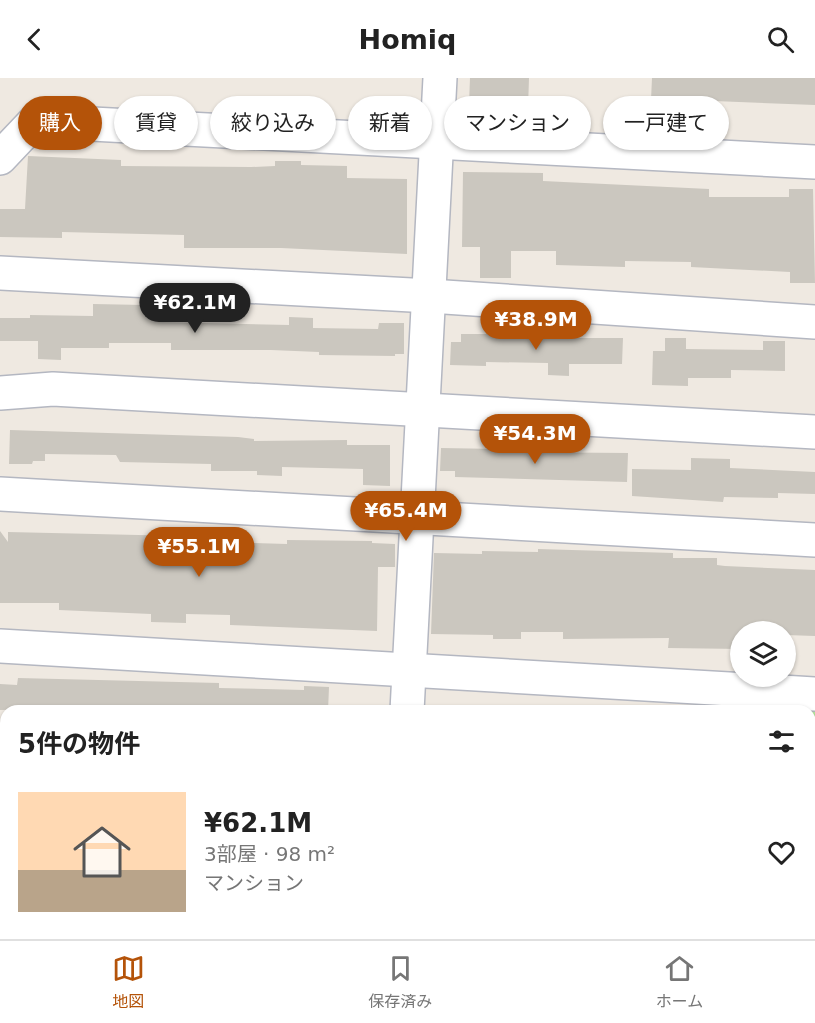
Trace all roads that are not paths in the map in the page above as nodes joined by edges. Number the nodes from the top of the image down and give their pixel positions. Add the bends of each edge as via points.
1 (440, 78) edge
2 (437, 141) junction
3 (0, 158) edge
4 (815, 162) edge
5 (0, 273) edge
6 (429, 296) junction
7 (815, 322) edge
8 (0, 393) edge
9 (424, 411) junction
10 (815, 432) edge
11 (0, 494) edge
12 (418, 518) junction
13 (815, 540) edge
14 (0, 646) edge
15 (410, 670) junction
16 (815, 694) edge
17 (407, 705) edge

1 - 2 street
2 - 3 street via 35,121
2 - 4 street
2 - 6 street
5 - 6 street
6 - 7 street
6 - 9 street
8 - 9 street via 53,389
9 - 10 street
9 - 12 street
11 - 12 street
12 - 13 street
12 - 15 street
14 - 15 street
15 - 16 street
15 - 17 street

